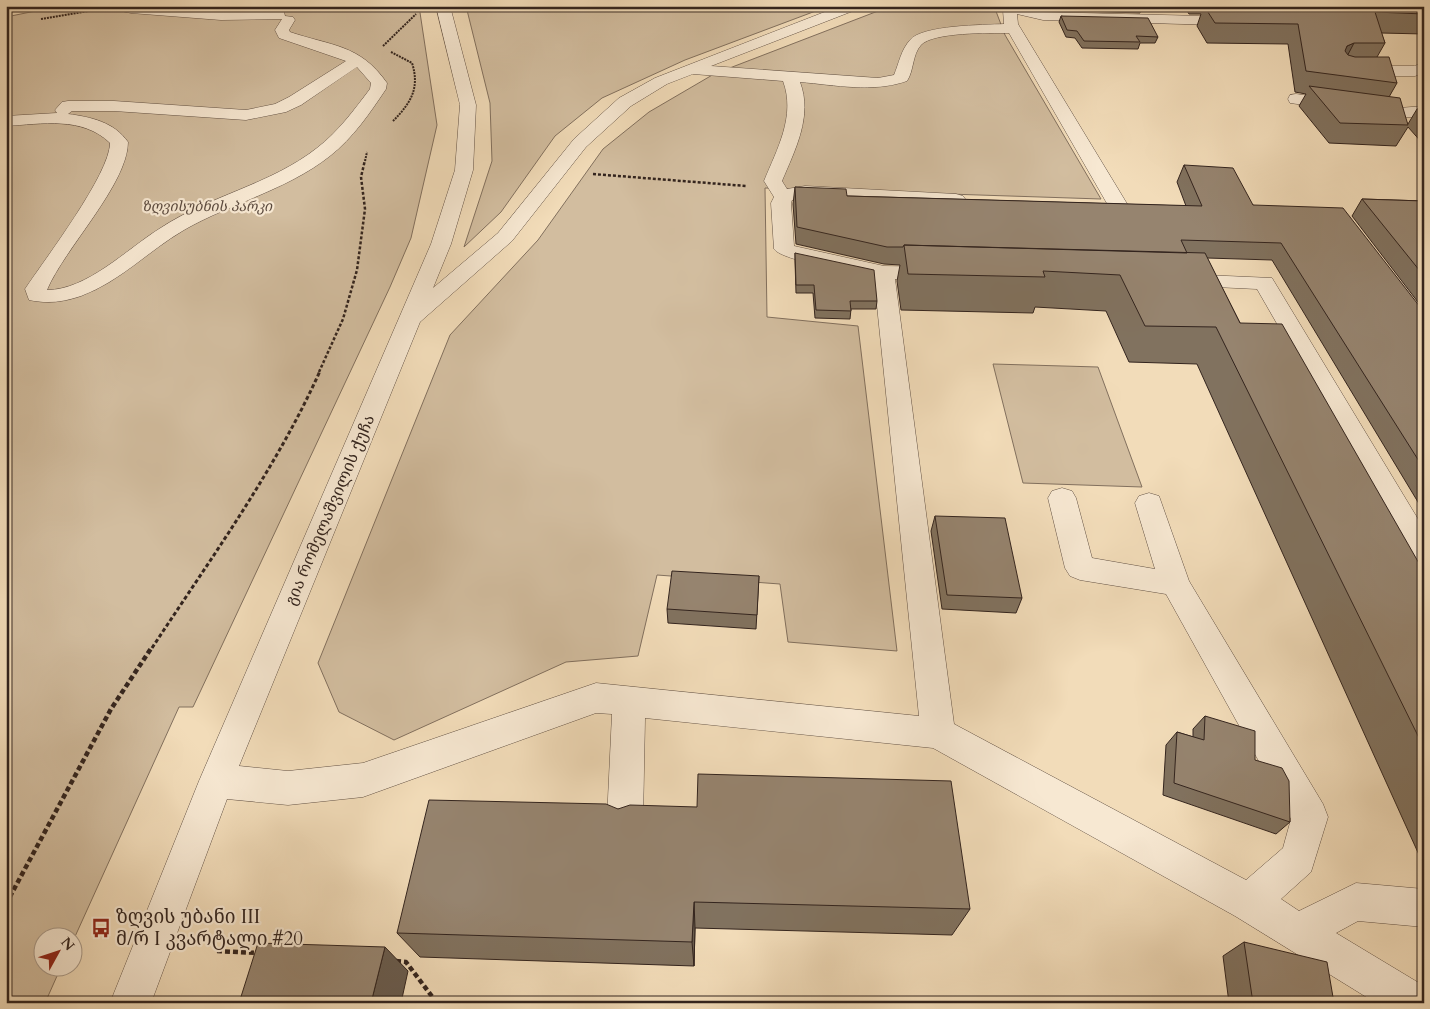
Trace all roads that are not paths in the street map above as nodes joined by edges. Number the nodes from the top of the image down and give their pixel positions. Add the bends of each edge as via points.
1 (18, 6) edge
2 (117, 6) edge
3 (443, 6) edge
4 (853, 6) edge
5 (1011, 6) edge
6 (1282, 6) edge
7 (6, 8) edge
8 (1043, 16) junction
9 (1012, 26) junction
10 (358, 60) junction
11 (1424, 68) edge
12 (690, 69) junction
13 (1344, 72) edge
14 (790, 78) junction
15 (1296, 99) dead end
16 (68, 106) junction
17 (6, 110) edge
18 (1424, 111) edge
19 (50, 118) junction
20 (6, 122) edge
21 (784, 196) junction
22 (972, 200) edge
23 (1118, 207) edge
24 (884, 272) junction
25 (962, 274) edge
26 (1157, 280) edge
27 (409, 320) junction
28 (1062, 498) dead end
29 (1149, 503) dead end
30 (1424, 554) edge
31 (1175, 584) junction
32 (629, 701) junction
33 (938, 733) junction
34 (216, 781) junction
35 (626, 820) edge
36 (1249, 902) junction
37 (1424, 908) edge
38 (1298, 932) junction
39 (130, 1003) edge
40 (1414, 1003) edge

1 - 7 street
2 - 10 street via 221,16 284,18 284,35
3 - 27 street, გია რომელაშვილის ქუჩა via 468,104 464,170 441,244
4 - 12 street
5 - 8 street
5 - 9 street
6 - 8 street via 1289,17 1286,23
8 - 9 street via 1021,19
9 - 14 street via 935,34 919,39 908,54 901,78 892,82
9 - 23 street
10 - 16 street via 295,101 280,108 246,115
10 - 19 street via 375,74 378,89 347,129 315,158 253,192 177,227 99,280 68,293 44,297 37,295 36,289 110,175 119,150 119,142 101,128 88,122
11 - 13 street
12 - 14 street
12 - 27 street via 661,81 619,107 580,143 505,238
14 - 21 street via 797,97 793,133 772,181
15 - 18 street via 1399,113
16 - 17 street
16 - 19 street
19 - 20 street
21 - 22 street via 805,192
21 - 24 street via 781,203 784,249
24 - 25 street
24 - 33 street
26 - 30 street via 1264,283
27 - 34 street, გია რომელაშვილის ქუჩა
28 - 31 street via 1080,568
29 - 31 street
31 - 36 street via 1310,817 1298,859
32 - 33 street
32 - 34 street via 596,698 363,780 288,788
32 - 35 street
33 - 36 street
34 - 39 street, გია რომელაშვილის ქუჩა
36 - 38 street
37 - 38 street via 1356,902
38 - 40 street

